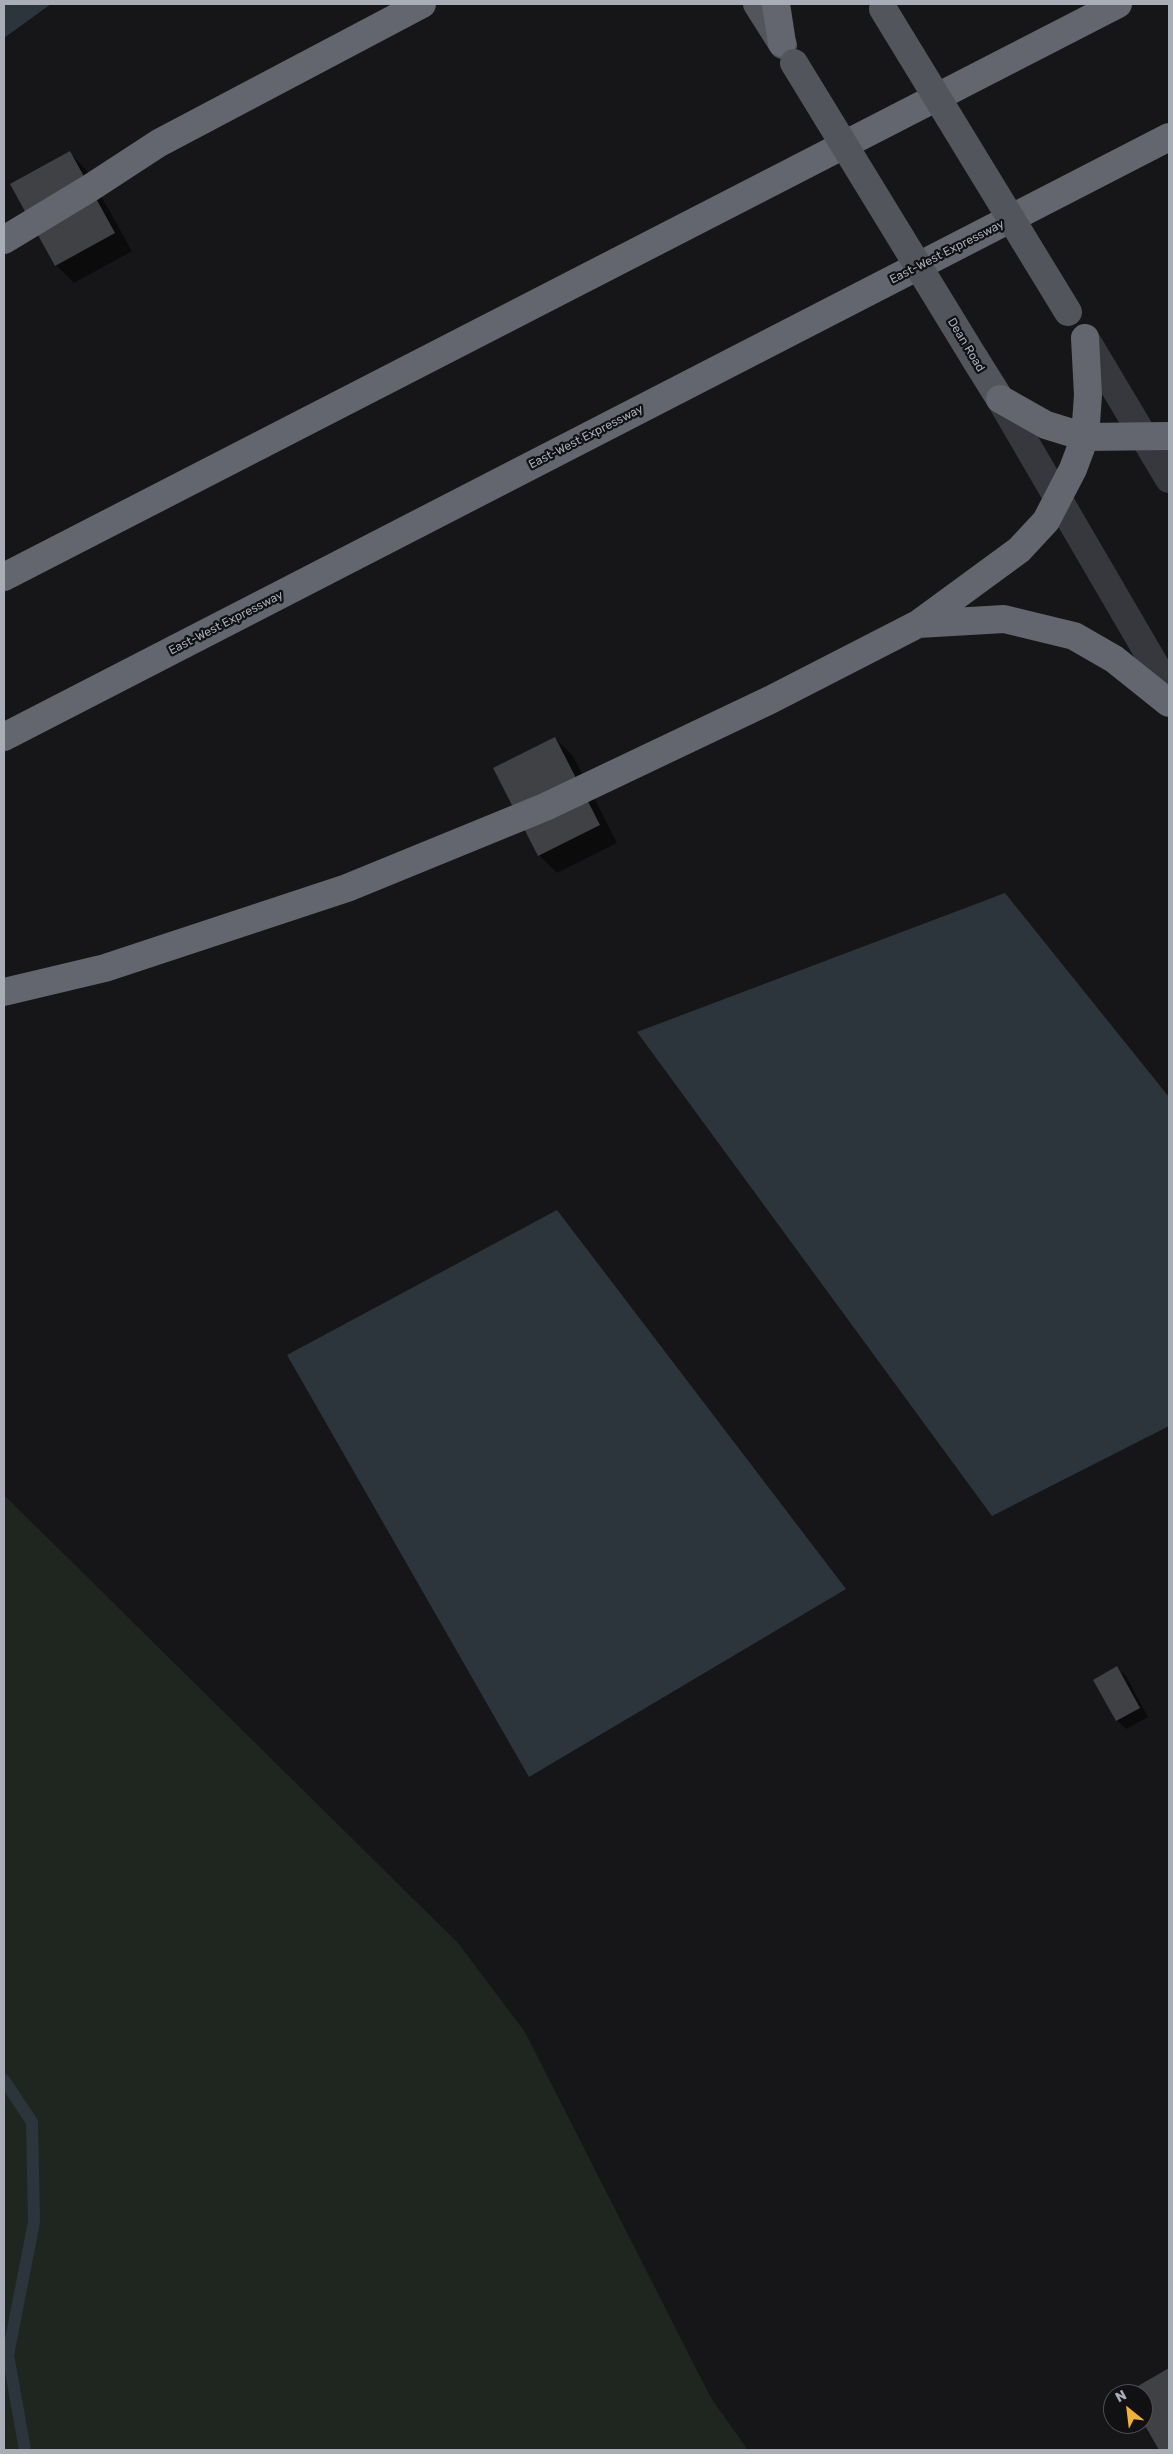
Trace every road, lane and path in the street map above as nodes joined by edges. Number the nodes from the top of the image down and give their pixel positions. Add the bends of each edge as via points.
1 (422, 4) edge
2 (757, 4) edge
3 (776, 4) edge
4 (1118, 4) edge
5 (881, 6) edge
6 (788, 53) junction
7 (1169, 137) edge
8 (4, 240) edge
9 (1085, 338) junction
10 (1000, 399) junction
11 (1085, 437) junction
12 (1157, 437) edge
13 (1169, 480) edge
14 (1059, 499) junction
15 (4, 577) edge
16 (918, 624) junction
17 (1169, 689) edge
18 (1169, 702) edge
19 (4, 737) edge
20 (4, 992) edge

1 - 8 highway via 159,143
2 - 6 main road, Dean Road
3 - 6 highway
4 - 15 highway
5 - 9 main road, bridge
6 - 10 main road, Dean Road, bridge
7 - 19 highway, East-West Expressway
9 - 11 highway via 1088,395
9 - 12 street
10 - 11 highway via 1046,425
10 - 14 street, Dean Road
11 - 12 highway
11 - 14 highway
12 - 13 street
14 - 16 highway via 1046,521 1019,550
14 - 17 street, Dean Road
16 - 18 highway via 1004,619 1074,636 1114,659
16 - 20 highway via 770,700 545,807 347,888 105,968

